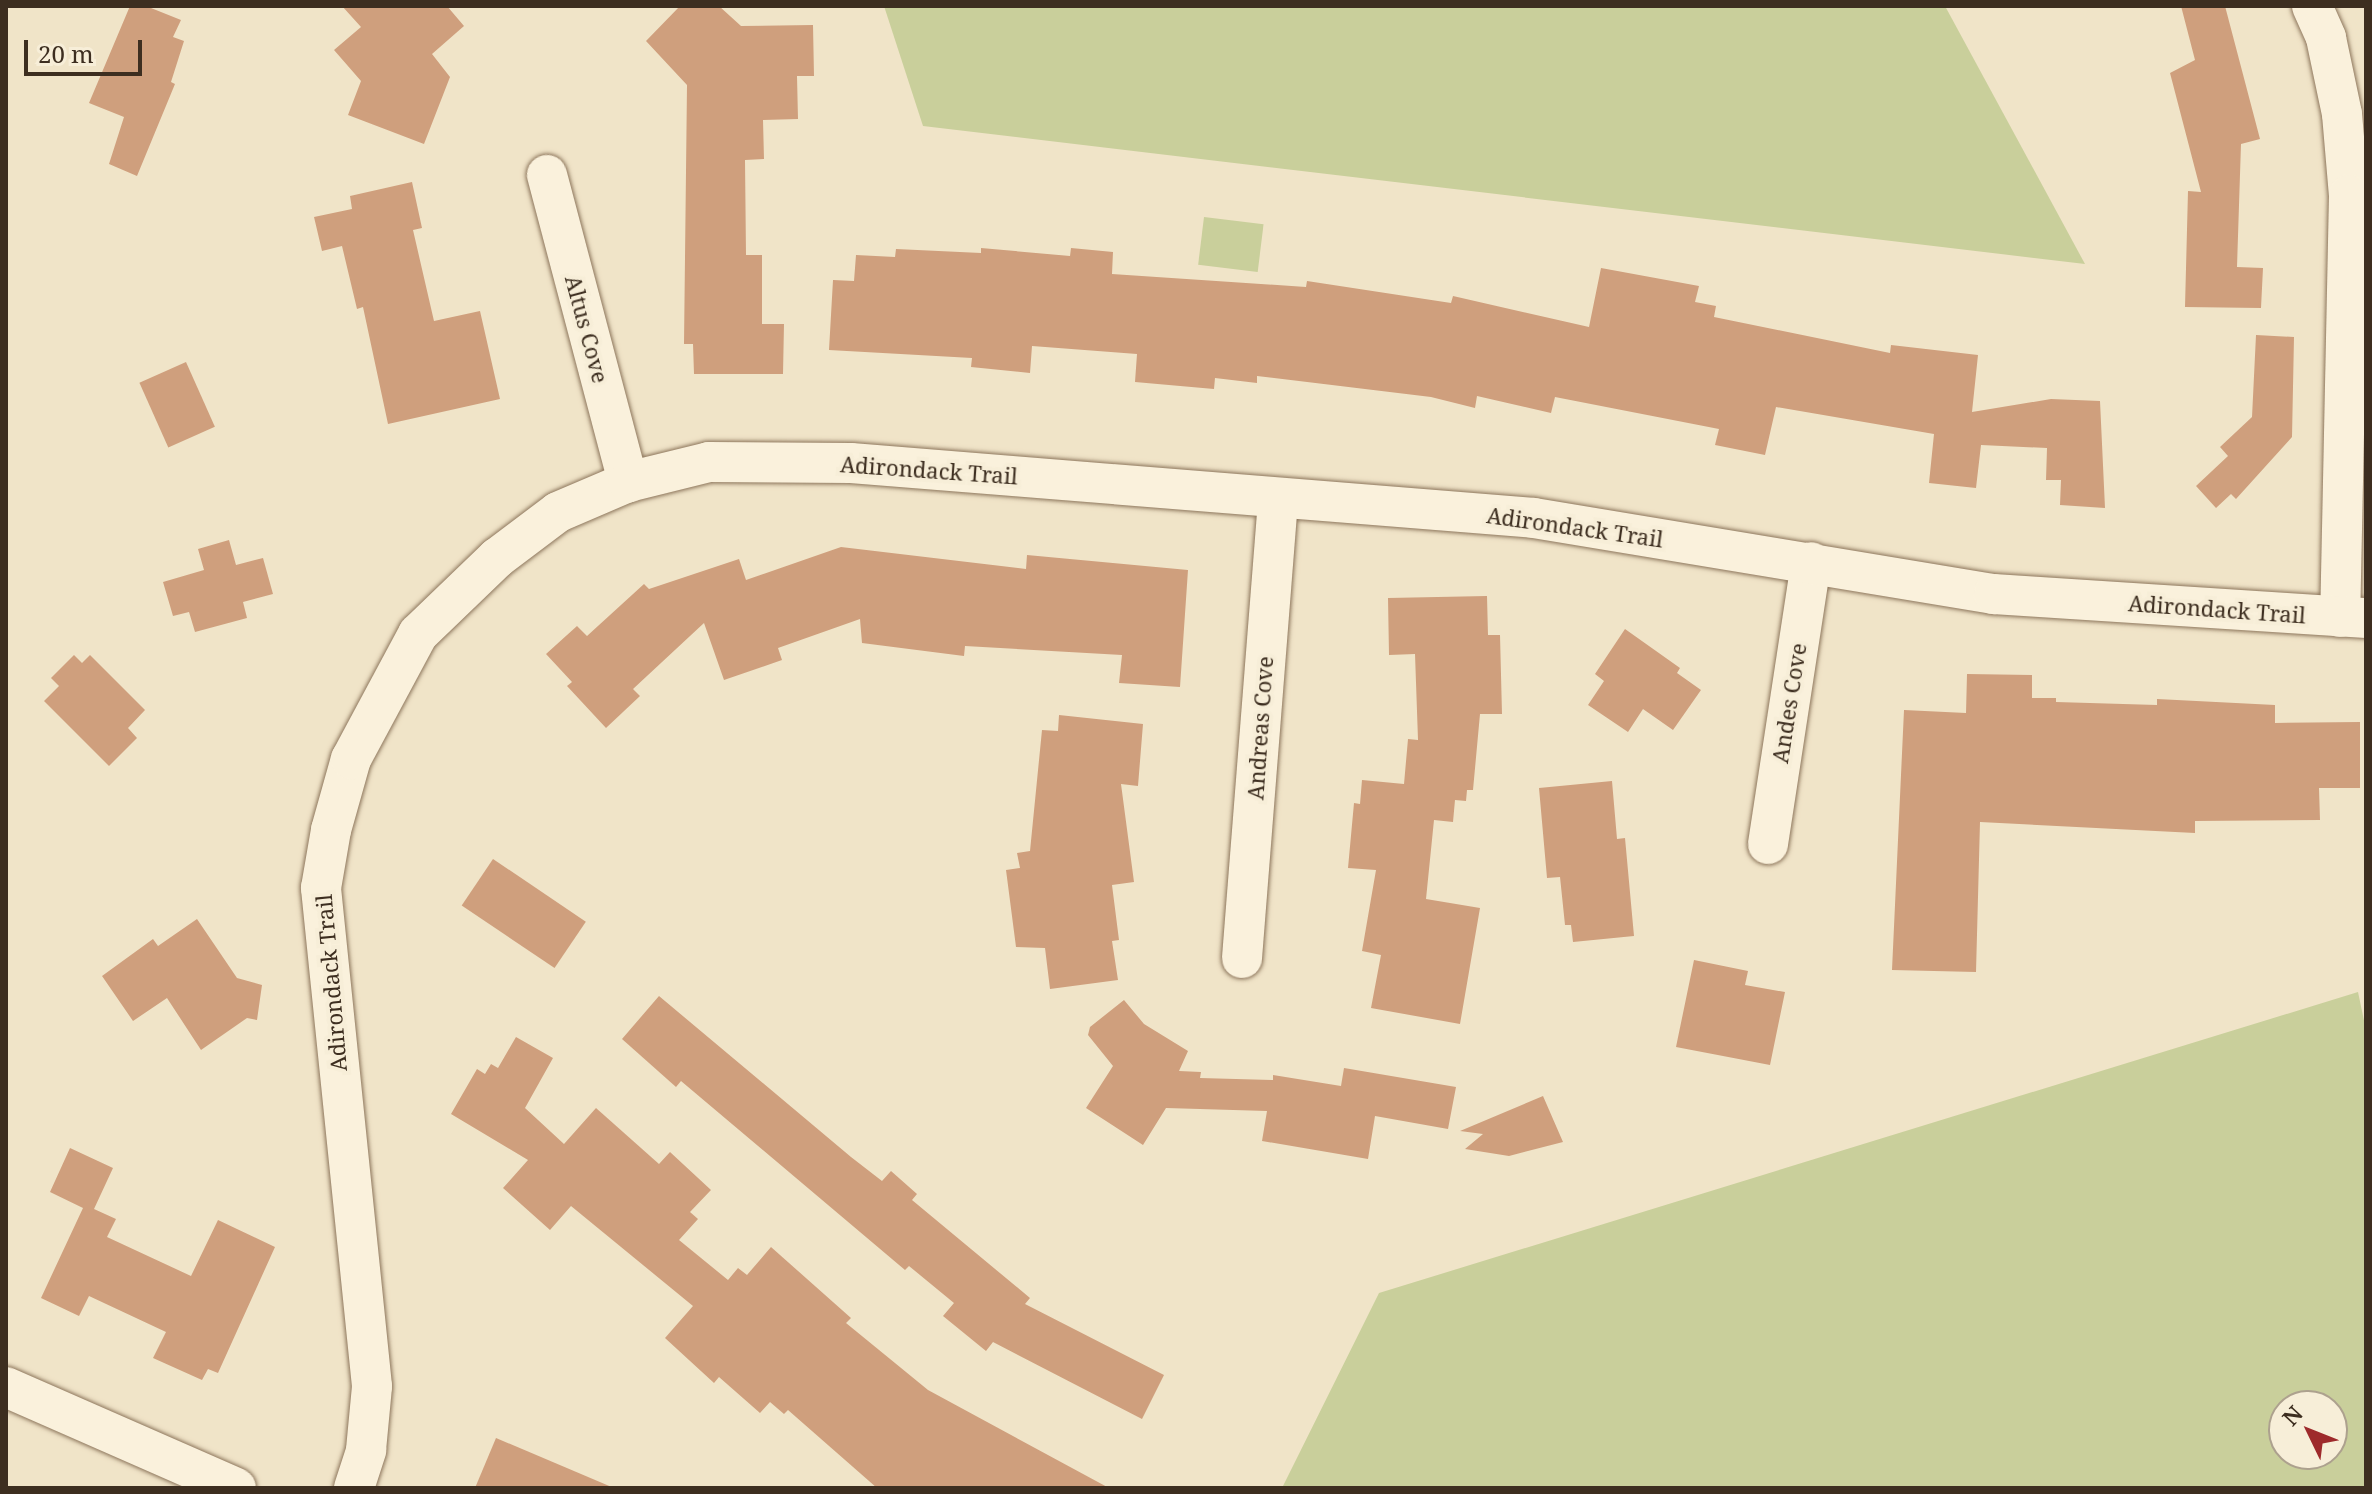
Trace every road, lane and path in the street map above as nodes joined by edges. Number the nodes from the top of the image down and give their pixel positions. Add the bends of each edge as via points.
1 (2312, 6) edge
2 (547, 175) dead end
3 (628, 482) junction
4 (1278, 498) junction
5 (1811, 562) junction
6 (2353, 617) edge
7 (1768, 844) dead end
8 (1242, 958) dead end
9 (6, 1387) edge
10 (236, 1488) edge
11 (354, 1488) edge

1 - 6 street via 2326,38 2342,114 2349,195
2 - 3 street, Altus Cove
3 - 4 street, Adirondack Trail via 709,462 783,461
3 - 11 street, Adirondack Trail via 558,512 497,558 418,634 351,759 331,830 321,888 372,1386 366,1450
4 - 5 street, Adirondack Trail via 1534,518
4 - 8 street, Andreas Cove
5 - 6 street, Adirondack Trail via 1994,594
5 - 7 street, Andes Cove
9 - 10 street

